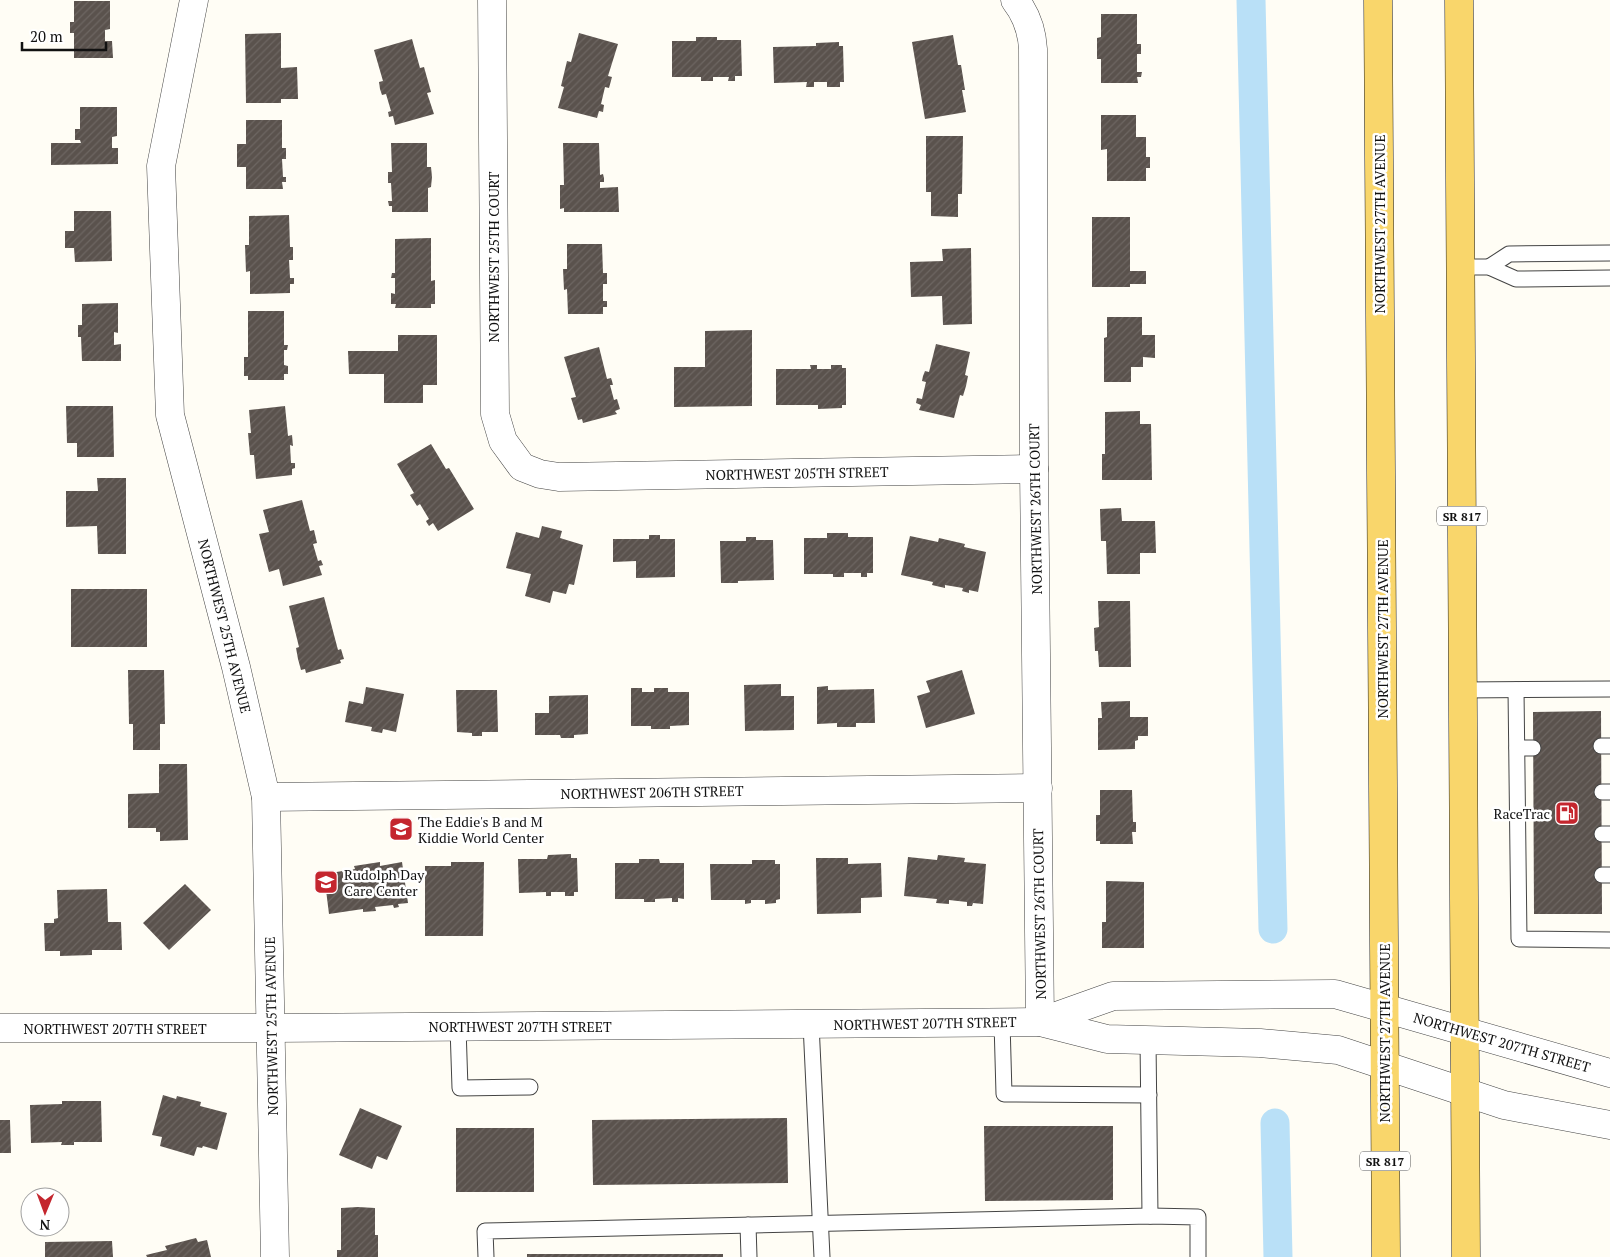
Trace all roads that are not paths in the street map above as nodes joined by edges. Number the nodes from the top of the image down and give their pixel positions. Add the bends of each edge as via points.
1 (194, 0) edge
2 (492, 0) edge
3 (1015, 0) edge
4 (1378, 0) edge
5 (1458, 0) edge
6 (1610, 253) edge
7 (1556, 254) junction
8 (1460, 267) junction
9 (1489, 267) junction
10 (1610, 278) edge
11 (1556, 279) junction
12 (1034, 469) junction
13 (559, 476) joint
14 (1463, 690) junction
15 (1516, 690) junction
16 (1610, 690) edge
17 (1517, 748) junction
18 (1533, 748) dead end
19 (1038, 788) junction
20 (266, 797) junction
21 (1610, 940) edge
22 (1384, 1008) junction
23 (1002, 1022) junction
24 (1040, 1022) junction
25 (811, 1024) junction
26 (458, 1027) junction
27 (0, 1028) edge
28 (272, 1028) junction
29 (1465, 1032) junction
30 (1148, 1040) junction
31 (1384, 1065) junction
32 (1610, 1073) edge
33 (530, 1087) dead end
34 (1465, 1092) junction
35 (1149, 1095) junction
36 (1610, 1125) edge
37 (1150, 1216) junction
38 (821, 1224) junction
39 (748, 1225) junction
40 (275, 1257) edge
41 (486, 1257) edge
42 (749, 1257) edge
43 (822, 1257) edge
44 (1198, 1257) edge
45 (1386, 1257) edge
46 (1466, 1257) edge

1 - 20 street, NORTHWEST 25TH AVENUE via 161,166 170,415 236,667
2 - 13 street, NORTHWEST 25TH COURT via 495,414 503,441 522,467 540,474
3 - 12 street, NORTHWEST 26TH COURT via 1028,22 1033,43
4 - 22 main road, NORTHWEST 27TH AVENUE / SR 817
5 - 8 main road, SR 817
6 - 7 lane
7 - 9 lane via 1509,254
7 - 11 lane
8 - 9 lane
8 - 14 main road, SR 817
9 - 11 lane via 1516,279
10 - 11 lane
12 - 13 street, NORTHWEST 205TH STREET
12 - 19 street, NORTHWEST 26TH COURT
14 - 15 lane
14 - 29 main road, SR 817
15 - 16 lane
15 - 17 lane
17 - 18 lane
17 - 21 lane via 1526,792 1526,876 1519,940
19 - 20 street, NORTHWEST 206TH STREET
19 - 24 street, NORTHWEST 26TH COURT
20 - 28 street, NORTHWEST 25TH AVENUE
22 - 24 street, NORTHWEST 207TH STREET via 1335,994 1112,996
22 - 29 street, NORTHWEST 207TH STREET
22 - 31 main road, NORTHWEST 27TH AVENUE / SR 817
23 - 24 street, NORTHWEST 207TH STREET
23 - 25 street, NORTHWEST 207TH STREET
23 - 35 lane via 1004,1094
24 - 30 street, NORTHWEST 207TH STREET via 1107,1040
25 - 26 street, NORTHWEST 207TH STREET
25 - 38 lane
26 - 28 street, NORTHWEST 207TH STREET
26 - 33 lane via 460,1088
27 - 28 street, NORTHWEST 207TH STREET
28 - 40 street, NORTHWEST 25TH AVENUE
29 - 32 street, NORTHWEST 207TH STREET
29 - 34 main road, SR 817
30 - 31 street, NORTHWEST 207TH STREET via 1260,1042 1338,1050
30 - 35 lane
31 - 34 street, NORTHWEST 207TH STREET
31 - 45 main road, NORTHWEST 27TH AVENUE / SR 817
34 - 36 street, NORTHWEST 207TH STREET via 1504,1104
34 - 46 main road, SR 817
35 - 37 lane
37 - 38 lane
37 - 44 lane via 1198,1216
38 - 39 lane
38 - 43 lane
39 - 41 lane via 485,1231
39 - 42 lane

